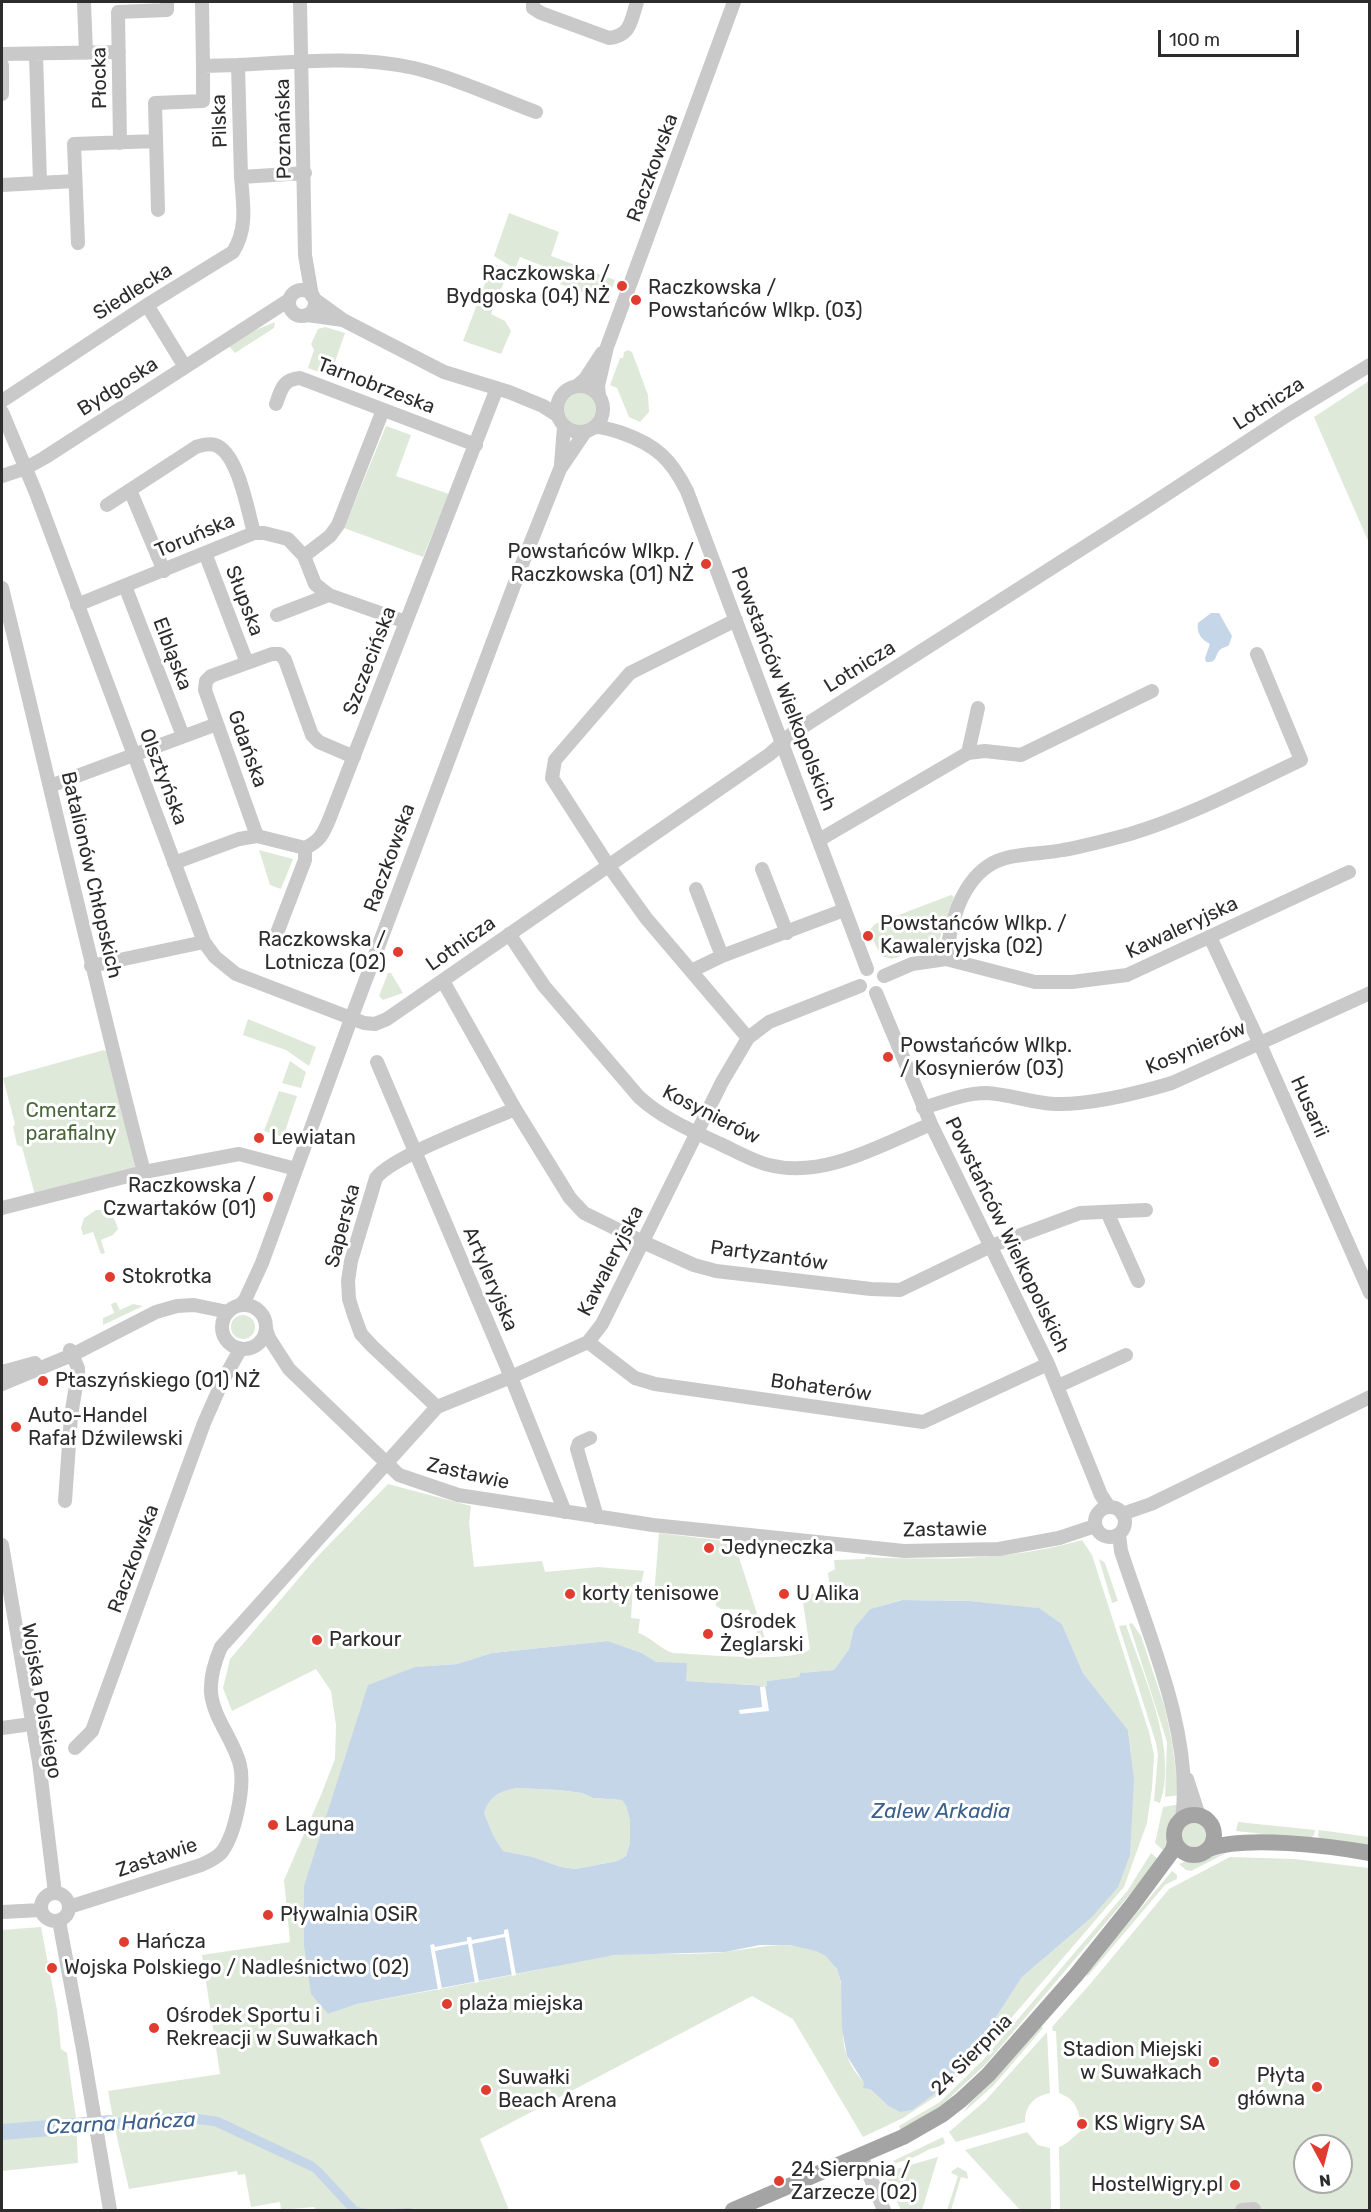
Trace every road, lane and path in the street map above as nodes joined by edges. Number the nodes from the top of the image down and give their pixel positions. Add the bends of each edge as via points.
1 (84, 2) edge
2 (167, 2) edge
3 (202, 2) edge
4 (300, 2) edge
5 (533, 2) edge
6 (637, 2) edge
7 (734, 2) edge
8 (119, 52) junction
9 (86, 53) junction
10 (2, 54) edge
11 (36, 55) junction
12 (302, 62) junction
13 (2, 65) edge
14 (238, 65) junction
15 (203, 66) junction
16 (2, 94) edge
17 (536, 112) dead end
18 (156, 141) junction
19 (120, 142) junction
20 (304, 173) junction
21 (241, 177) junction
22 (75, 181) junction
23 (40, 182) junction
24 (2, 185) edge
25 (242, 192) joint
26 (158, 210) dead end
27 (78, 243) dead end
28 (305, 255) junction
29 (293, 296) junction
30 (313, 297) junction
31 (147, 305) junction
32 (303, 315) junction
33 (343, 320) junction
34 (253, 324) junction
35 (607, 347) junction
36 (1370, 364) edge
37 (185, 367) junction
38 (578, 386) junction
39 (503, 390) junction
40 (598, 395) junction
41 (560, 397) junction
42 (2, 401) edge
43 (276, 404) dead end
44 (383, 410) junction
45 (603, 410) junction
46 (2, 412) edge
47 (561, 421) junction
48 (590, 429) junction
49 (638, 438) junction
50 (476, 445) junction
51 (26, 468) junction
52 (560, 469) junction
53 (2, 476) edge
54 (130, 490) junction
55 (107, 505) dead end
56 (254, 533) junction
57 (205, 553) junction
58 (304, 556) junction
59 (164, 571) junction
60 (125, 586) junction
61 (2, 588) edge
62 (329, 595) junction
63 (77, 605) junction
64 (277, 615) dead end
65 (736, 620) junction
66 (406, 622) junction
67 (1257, 654) dead end
68 (247, 663) junction
69 (1152, 691) dead end
70 (978, 708) dead end
71 (217, 724) junction
72 (183, 736) junction
73 (782, 742) junction
74 (968, 753) junction
75 (133, 754) junction
76 (354, 757) junction
77 (50, 786) junction
78 (257, 836) junction
79 (819, 840) junction
80 (305, 848) junction
81 (174, 863) junction
82 (608, 865) junction
83 (762, 869) dead end
84 (1350, 872) dead end
85 (696, 889) dead end
86 (844, 910) junction
87 (787, 933) junction
88 (510, 934) junction
89 (1210, 937) junction
90 (274, 941) dead end
91 (204, 942) junction
92 (722, 956) junction
93 (946, 959) junction
94 (91, 966) junction
95 (867, 969) junction
96 (691, 971) junction
97 (884, 976) junction
98 (443, 981) junction
99 (860, 986) junction
100 (876, 993) junction
101 (1370, 993) edge
102 (351, 1019) junction
103 (748, 1038) junction
104 (1259, 1042) junction
105 (377, 1062) dead end
106 (923, 1108) junction
107 (515, 1109) junction
108 (931, 1124) junction
109 (696, 1133) junction
110 (414, 1153) junction
111 (296, 1169) junction
112 (144, 1172) junction
113 (2, 1208) edge
114 (1146, 1210) dead end
115 (1107, 1212) junction
116 (644, 1242) junction
117 (991, 1246) junction
118 (262, 1263) junction
119 (1138, 1281) dead end
120 (1370, 1293) edge
121 (234, 1309) junction
122 (165, 1310) junction
123 (258, 1311) junction
124 (221, 1326) junction
125 (266, 1329) junction
126 (588, 1342) junction
127 (240, 1347) junction
128 (71, 1353) junction
129 (1126, 1355) dead end
130 (1048, 1364) junction
131 (290, 1369) junction
132 (2, 1372) edge
133 (511, 1377) junction
134 (2, 1384) edge
135 (1058, 1386) junction
136 (1370, 1397) edge
137 (437, 1407) junction
138 (590, 1438) dead end
139 (387, 1463) junction
140 (65, 1501) dead end
141 (1104, 1509) junction
142 (565, 1512) junction
143 (597, 1517) junction
144 (1111, 1527) junction
145 (2, 1545) edge
146 (2, 1592) edge
147 (24, 1725) junction
148 (2, 1728) edge
149 (75, 1748) dead end
150 (1182, 1763) junction
151 (1199, 1816) junction
152 (44, 1817) junction
153 (1182, 1819) junction
154 (1212, 1827) junction
155 (1175, 1842) junction
156 (1291, 1844) junction
157 (1209, 1849) junction
158 (1370, 1853) edge
159 (1192, 1856) junction
160 (55, 1893) junction
161 (1133, 1904) junction
162 (69, 1907) junction
163 (41, 1910) junction
164 (2, 1912) edge
165 (58, 1921) junction
166 (861, 2156) junction
167 (110, 2211) edge
168 (733, 2211) edge
169 (884, 2211) edge

1 - 9 street
2 - 8 street, Płocka via 167,10 118,12
3 - 15 street
4 - 12 street, Poznańska
5 - 6 street via 533,8 541,14 609,38 620,37 627,30
7 - 35 street, Raczkowska
8 - 9 street
8 - 19 street, Płocka
9 - 11 street
10 - 11 street
11 - 23 street
12 - 14 street, Pilska
12 - 17 street, Pilska via 412,68
12 - 20 street, Poznańska
13 - 16 street
14 - 15 street, Pilska
14 - 21 street, Pilska
15 - 18 street, Pilska via 203,100 155,103
18 - 19 street
18 - 26 street
19 - 22 street via 74,144
20 - 21 street
20 - 28 street, Poznańska
21 - 25 street, Pilska
22 - 23 street
22 - 27 street
23 - 24 street
25 - 31 street, Siedlecka via 244,227 233,252
28 - 29 street, Poznańska
28 - 30 street, Poznańska
29 - 30 street via 303,290
29 - 32 street via 292,311
29 - 34 street, Bydgoska
30 - 32 street via 313,310
30 - 33 street, Bydgoska
31 - 37 street
31 - 42 street, Siedlecka
32 - 33 street, Bydgoska
32 - 34 street, Bydgoska
33 - 39 street, Bydgoska via 444,372
34 - 37 street, Bydgoska
35 - 38 street, Raczkowska
35 - 40 street, Raczkowska
36 - 73 street, Lotnicza
37 - 51 street, Bydgoska
38 - 40 street
38 - 41 street
39 - 41 street, Bydgoska
39 - 47 street, Bydgoska via 543,406
39 - 50 street, Szczecińska
40 - 45 street
41 - 47 street via 557,405
43 - 44 street, Tarnobrzeska via 285,383 300,378
44 - 50 street, Tarnobrzeska
44 - 58 street via 338,525
45 - 48 street via 602,417
45 - 49 street, Powstańców Wielkopolskich
46 - 51 street, Olsztyńska
47 - 48 street via 574,432
47 - 52 street, Raczkowska
48 - 49 street, Powstańców Wielkopolskich via 604,427
48 - 52 street, Raczkowska
49 - 65 street, Powstańców Wielkopolskich via 664,456 681,479
50 - 66 street, Szczecińska
51 - 53 street, Bydgoska
51 - 63 street, Olsztyńska
52 - 102 street, Raczkowska
54 - 55 street
54 - 56 street via 196,447 216,445 235,469
54 - 59 street
56 - 57 street, Toruńska
56 - 58 street, Toruńska via 288,539
57 - 59 street, Toruńska
57 - 68 street, Słupska
58 - 62 street, Toruńska via 315,584
59 - 60 street, Toruńska
60 - 63 street, Toruńska
60 - 72 street, Elbląska
61 - 77 street, Batalionów Chłopskich
62 - 64 street
62 - 66 street
63 - 75 street, Olsztyńska
65 - 73 street, Powstańców Wielkopolskich
65 - 82 street via 630,674 555,760 555,785
66 - 76 street, Szczecińska
67 - 93 street via 1301,760 1161,825 990,865 965,890
68 - 71 street, Gdańska via 206,681 205,690
68 - 76 street via 280,654 312,735
69 - 74 street via 1021,755
70 - 74 street
71 - 72 street
71 - 78 street, Gdańska
72 - 75 street
73 - 79 street, Powstańców Wielkopolskich
73 - 82 street, Lotnicza
74 - 79 street
75 - 77 street
75 - 81 street, Olsztyńska
76 - 80 street, Szczecińska via 322,838
77 - 94 street, Batalionów Chłopskich
78 - 80 street
78 - 81 street
79 - 86 street, Powstańców Wielkopolskich
80 - 90 street via 305,860
81 - 91 street, Olsztyńska
82 - 88 street, Lotnicza
82 - 96 street
83 - 87 street
84 - 89 street, Kawaleryjska
85 - 92 street
86 - 87 street
86 - 95 street, Powstańców Wielkopolskich
87 - 92 street
88 - 98 street, Lotnicza
88 - 109 street, Kosynierów via 544,986 639,1097 655,1111
89 - 93 street, Kawaleryjska via 1127,975 1072,982 1035,982
89 - 104 street, Husarii
91 - 94 street
91 - 102 street, Olsztyńska via 236,974
92 - 96 street
93 - 97 street, Kawaleryjska via 912,964
94 - 112 street, Batalionów Chłopskich
95 - 97 street via 878,970
95 - 99 street via 861,974
96 - 103 street
97 - 100 street via 884,987
98 - 102 street, Lotnicza via 380,1022
98 - 107 street, Partyzantów
99 - 100 street via 867,993
99 - 103 street, Kawaleryjska via 769,1022
100 - 106 street, Powstańców Wielkopolskich
101 - 104 street, Kosynierów
102 - 111 street, Raczkowska
103 - 109 street, Kawaleryjska
104 - 106 street, Kosynierów via 1172,1083 1116,1097 1057,1104 987,1094 966,1095
104 - 120 street, Husarii
105 - 110 street, Artyleryjska
106 - 108 street, Powstańców Wielkopolskich
107 - 110 street, Saperska
107 - 116 street, Partyzantów via 570,1198 584,1213
108 - 109 street, Kosynierów via 831,1165 807,1169 766,1164
108 - 117 street, Powstańców Wielkopolskich
109 - 116 street, Kawaleryjska
110 - 133 street, Artyleryjska
110 - 137 street, Saperska via 375,1178 351,1262 349,1299 361,1334
111 - 112 street via 239,1154
111 - 118 street, Raczkowska
112 - 113 street
114 - 115 street, Partyzantów
115 - 117 street, Partyzantów via 1080,1213
115 - 119 street
116 - 117 street, Partyzantów via 694,1265 716,1270 886,1291 915,1284
116 - 126 street, Kawaleryjska via 602,1324
117 - 130 street, Powstańców Wielkopolskich
118 - 121 street, Raczkowska via 244,1300
118 - 123 street, Raczkowska
121 - 122 street via 194,1305
121 - 123 street via 253,1307
121 - 124 street
122 - 124 street via 195,1313
122 - 128 street
123 - 125 street
124 - 127 street via 224,1338
125 - 127 street via 261,1341
125 - 131 street
126 - 130 street, Bohaterów via 635,1378 655,1384 923,1422
126 - 133 street, Kawaleryjska
127 - 131 street
127 - 149 street, Raczkowska via 204,1424 95,1724
128 - 132 street
128 - 134 street
128 - 140 street via 78,1373
129 - 135 street
130 - 135 street, Powstańców Wielkopolskich
131 - 139 street
133 - 137 street, Kawaleryjska
133 - 142 street, Artyleryjska
135 - 141 street, Powstańców Wielkopolskich
136 - 144 street, Zastawie
137 - 139 street, Kawaleryjska
138 - 143 street via 579,1443 577,1449
139 - 142 street, Zastawie via 399,1475 458,1495
139 - 162 street, Zastawie via 237,1628 215,1660 211,1694 240,1765 241,1781 230,1835 219,1855
141 - 144 street via 1096,1517
141 - 144 street via 1116,1509
142 - 143 street, Zastawie
143 - 144 street, Zastawie via 903,1551 999,1549
144 - 150 street via 1172,1708
145 - 152 street, Wojska Polskiego via 39,1762
146 - 147 street, Wojska Polskiego
147 - 148 street
147 - 152 street, Wojska Polskiego
150 - 151 street
150 - 153 street
151 - 153 main road
151 - 154 main road
152 - 160 street
153 - 155 main road via 1174,1833
154 - 156 main road via 1230,1834
154 - 157 main road via 1214,1838
155 - 159 main road
155 - 161 main road, 24 Sierpnia
156 - 157 main road via 1230,1844
156 - 158 main road
157 - 159 main road
159 - 161 main road, 24 Sierpnia via 1181,1859
160 - 162 street via 66,1899
160 - 163 street via 43,1899
161 - 166 main road, 24 Sierpnia via 1076,1975 974,2089 926,2125
162 - 165 street via 66,1916
163 - 164 street
163 - 165 street via 48,1920
165 - 167 street
166 - 168 main road, 24 Sierpnia
166 - 169 street

